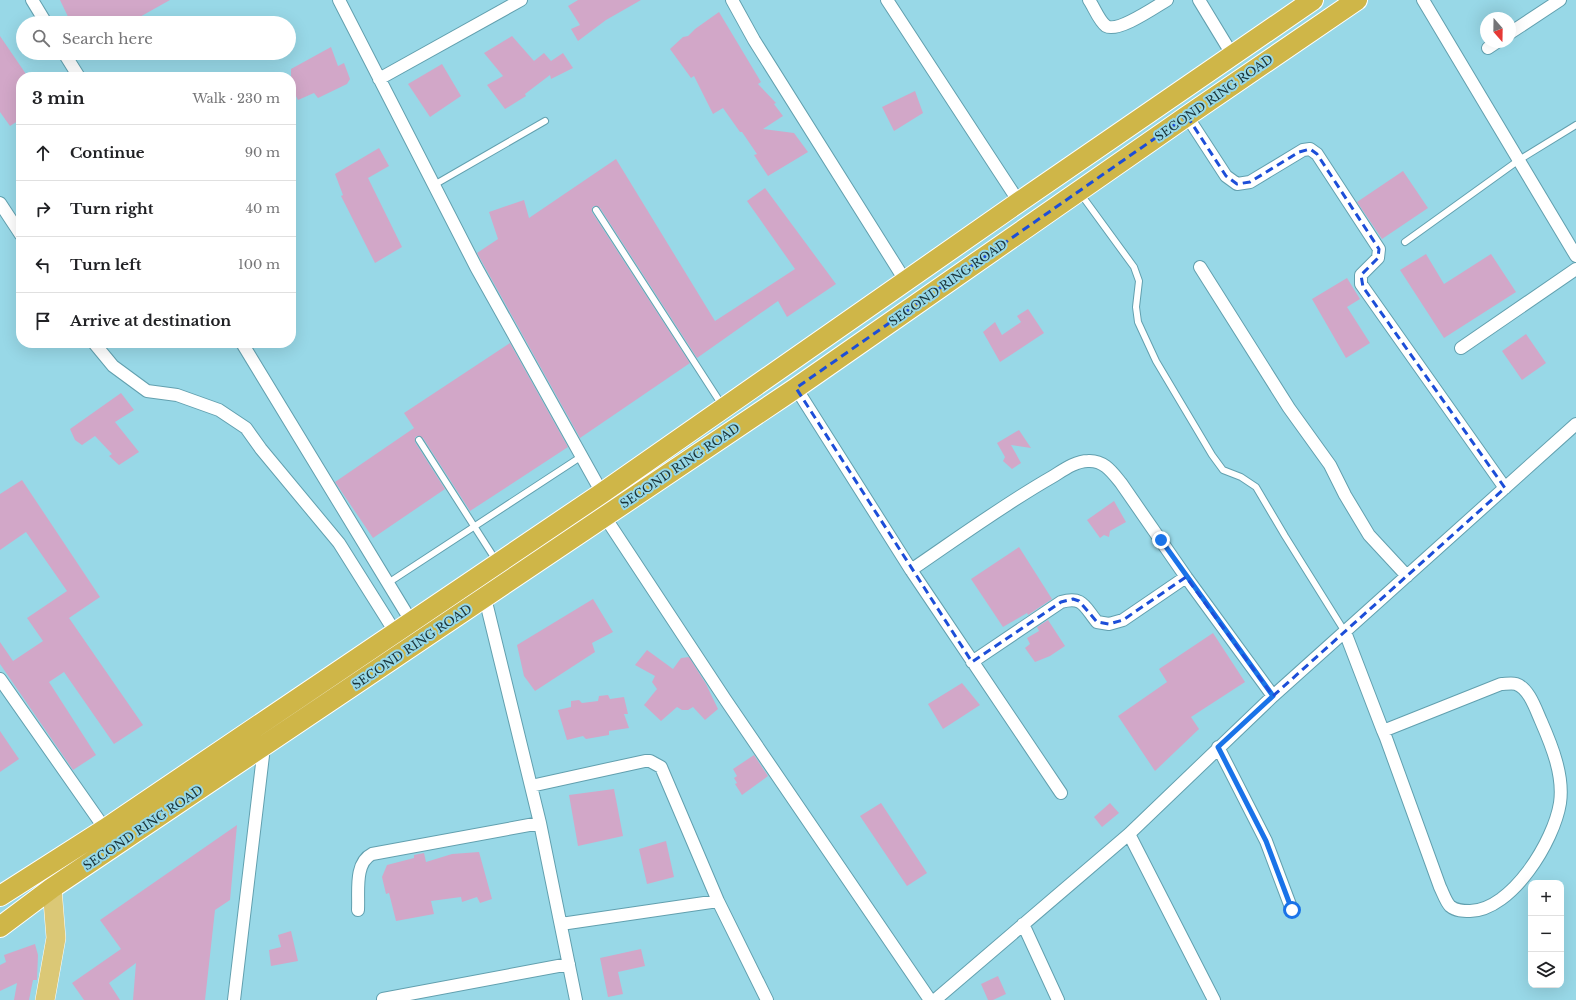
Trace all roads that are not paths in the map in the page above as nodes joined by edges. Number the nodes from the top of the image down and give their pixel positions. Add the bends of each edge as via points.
1 (32, 0) edge
2 (338, 0) edge
3 (521, 0) edge
4 (732, 0) edge
5 (887, 0) edge
6 (1089, 0) edge
7 (1167, 0) edge
8 (1199, 0) edge
9 (1313, 0) edge
10 (1357, 0) edge
11 (1423, 0) edge
12 (1560, 0) edge
13 (42, 16) edge
14 (1516, 29) edge
15 (1233, 56) junction
16 (68, 60) edge
17 (76, 72) edge
18 (380, 79) junction
19 (1187, 116) junction
20 (545, 121) dead end
21 (1576, 125) edge
22 (1519, 160) junction
23 (434, 185) junction
24 (1080, 192) junction
25 (1019, 202) junction
26 (0, 203) edge
27 (596, 210) dead end
28 (16, 227) edge
29 (1405, 242) dead end
30 (1576, 256) edge
31 (1200, 267) dead end
32 (1575, 273) edge
33 (906, 282) junction
34 (98, 348) edge
35 (245, 348) edge
36 (1461, 348) dead end
37 (796, 388) junction
38 (724, 408) junction
39 (1576, 424) edge
40 (419, 440) dead end
41 (582, 456) junction
42 (1505, 488) junction
43 (602, 493) junction
44 (605, 517) junction
45 (475, 526) junction
46 (498, 563) junction
47 (911, 570) junction
48 (1407, 576) junction
49 (1186, 578) junction
50 (388, 583) junction
51 (485, 598) junction
52 (403, 627) junction
53 (1345, 632) junction
54 (972, 662) junction
55 (0, 679) edge
56 (1273, 696) junction
57 (1384, 732) junction
58 (264, 747) junction
59 (1218, 747) junction
60 (531, 786) junction
61 (1061, 793) dead end
62 (540, 824) junction
63 (105, 829) junction
64 (1129, 834) junction
65 (52, 888) junction
66 (0, 896) edge
67 (718, 901) junction
68 (358, 910) dead end
69 (1292, 910) dead end
70 (561, 924) junction
71 (1023, 924) junction
72 (0, 927) edge
73 (569, 964) junction
74 (383, 999) edge
75 (45, 1000) edge
76 (234, 1000) edge
77 (576, 1000) edge
78 (767, 1000) edge
79 (930, 1000) edge
80 (935, 1000) edge
81 (1058, 1000) edge
82 (1214, 1000) edge

1 - 13 street
2 - 18 street
3 - 18 street
4 - 33 street via 758,46
5 - 25 street
6 - 7 street via 1104,24 1110,28 1123,25
8 - 15 street
9 - 15 highway, SECOND RING ROAD
10 - 19 highway, SECOND RING ROAD
11 - 22 street
12 - 14 street
15 - 25 highway, SECOND RING ROAD
16 - 17 street
18 - 23 street
19 - 24 highway, SECOND RING ROAD
19 - 42 street via 1226,176 1237,184 1250,182 1303,150 1310,149 1317,154 1379,249 1378,258 1361,275 1362,284
20 - 23 lane
21 - 22 lane
22 - 29 lane
22 - 30 street
23 - 41 street via 476,267
24 - 37 highway, SECOND RING ROAD
24 - 53 lane via 1134,267 1140,281 1136,314 1143,335 1212,455 1224,470 1256,487
25 - 33 highway, SECOND RING ROAD
26 - 28 street
27 - 38 lane
31 - 48 street via 1289,408 1330,465 1369,535
32 - 36 street
33 - 38 highway, SECOND RING ROAD
34 - 52 street via 113,366 146,391 177,395 219,410 246,428
35 - 50 street
37 - 44 highway, SECOND RING ROAD
37 - 47 street
38 - 43 highway, SECOND RING ROAD
39 - 42 street
40 - 45 lane
41 - 43 street
41 - 45 lane
42 - 48 street
43 - 46 highway, SECOND RING ROAD
44 - 51 highway, SECOND RING ROAD
44 - 79 street via 725,699
45 - 46 lane
45 - 50 lane
46 - 52 highway, SECOND RING ROAD
47 - 49 street via 1029,490 1070,467 1086,461 1096,461 1112,471
47 - 54 street
48 - 53 street
49 - 54 street via 1123,620 1109,624 1097,622 1079,601 1073,599 1061,602
49 - 56 street
50 - 52 street
51 - 58 highway, SECOND RING ROAD
51 - 60 street
52 - 63 highway, SECOND RING ROAD
53 - 56 street
53 - 57 street
54 - 61 street
55 - 63 street
56 - 59 street
57 - 57 street via 1440,887 1449,905 1455,910 1462,911 1491,907 1506,896 1539,857 1560,804 1560,783 1554,756 1535,706 1525,691 1516,684 1501,684
58 - 65 highway, SECOND RING ROAD
58 - 76 street
59 - 64 street
59 - 69 street via 1266,841
60 - 62 street
60 - 67 street via 645,761 656,763 661,767
62 - 68 street via 372,854 366,857 360,869
62 - 70 street
63 - 66 highway, SECOND RING ROAD
64 - 71 street
64 - 82 street
65 - 72 highway, SECOND RING ROAD
65 - 75 main road via 56,938
67 - 70 street
67 - 78 street
70 - 73 street
71 - 80 street
71 - 81 street
73 - 74 street
73 - 77 street

